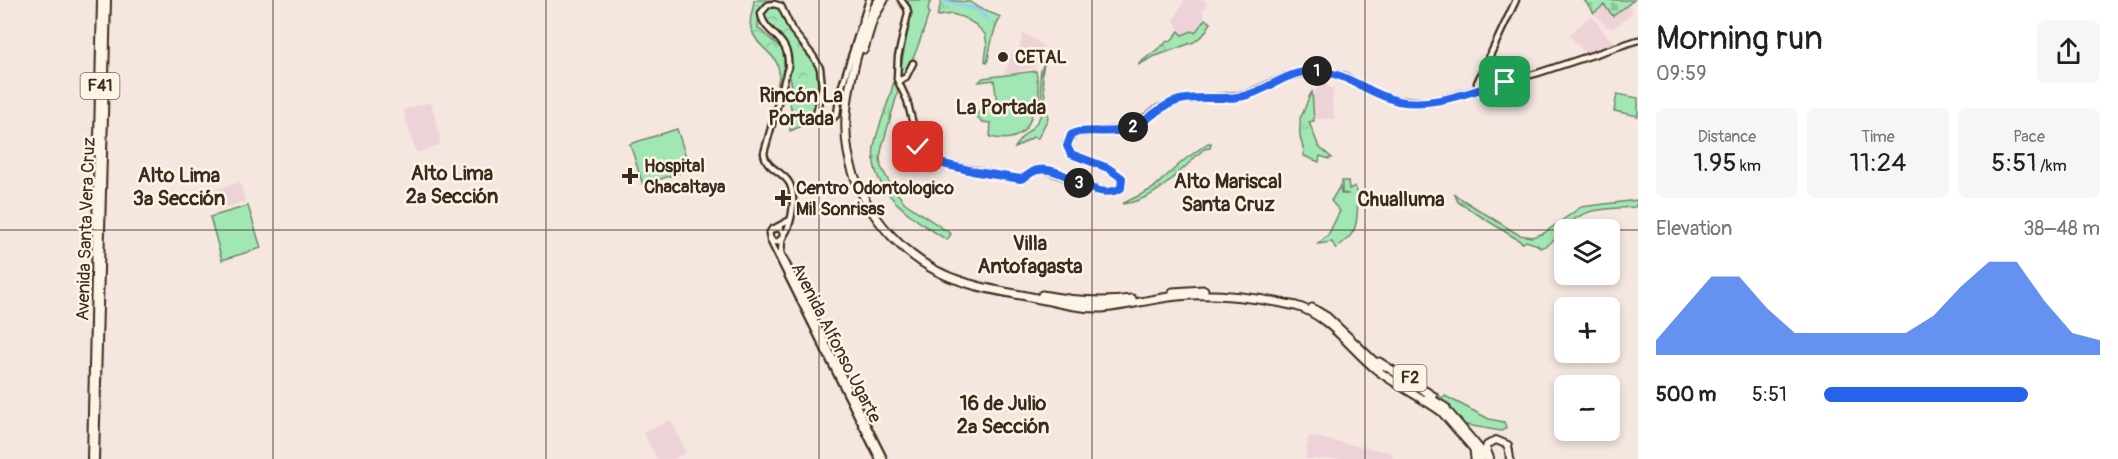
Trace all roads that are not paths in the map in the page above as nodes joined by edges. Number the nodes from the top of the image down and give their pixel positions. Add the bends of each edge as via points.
1 (101, 0) edge
2 (107, 0) edge
3 (869, 0) edge
4 (879, 0) edge
5 (884, 0) edge
6 (901, 0) edge
7 (1516, 0) edge
8 (1638, 40) edge
9 (913, 63) dead end
10 (897, 77) junction
11 (1478, 89) junction
12 (790, 220) junction
13 (775, 228) junction
14 (770, 238) junction
15 (782, 239) junction
16 (1366, 357) junction
17 (1444, 410) junction
18 (1474, 449) junction
19 (93, 459) edge
20 (879, 459) edge
21 (884, 459) edge
22 (1474, 459) edge
23 (1481, 459) edge
24 (1489, 459) edge
25 (1510, 459) edge

1 - 19 main road, Avenida Santa Vera Cruz / F41
2 - 19 main road, Avenida Santa Vera Cruz / F41
3 - 12 main road via 840,92 837,114 830,122 816,115 822,86 816,60 792,30 781,6 771,4 761,13 788,57 764,153 770,166 791,185
4 - 16 highway, F2 via 869,17 850,84 846,136 852,169 867,204 910,254 964,283 1069,305 1101,308 1198,295 1298,307 1324,321
5 - 16 highway, F2 via 873,19 854,85 849,109 850,136 865,192 887,226 912,252 965,279 1070,300 1103,303 1197,290 1299,303 1327,317
6 - 10 main road via 908,13
7 - 11 main road
8 - 11 main road
9 - 10 main road via 905,78
10 - 11 main road via 918,147 927,159 1018,179 1045,170 1089,189 1111,192 1121,188 1120,177 1071,154 1069,138 1078,132 1129,129 1160,108 1185,99 1245,95 1285,77 1313,71 1342,75 1372,92 1409,102 1431,102
12 - 13 main road
12 - 15 main road
13 - 14 main road via 770,231
13 - 15 main road via 782,231
14 - 15 main road via 776,242
14 - 20 main road, Avenida Alfonso Ugarte
15 - 21 main road, Avenida Alfonso Ugarte via 785,261
16 - 17 highway, F2
16 - 17 highway, F2 via 1376,373 1403,393
17 - 18 highway, F2
17 - 24 highway, F2
18 - 22 highway
18 - 23 main road
24 - 25 main road, F2 via 1487,445 1496,440 1508,445

